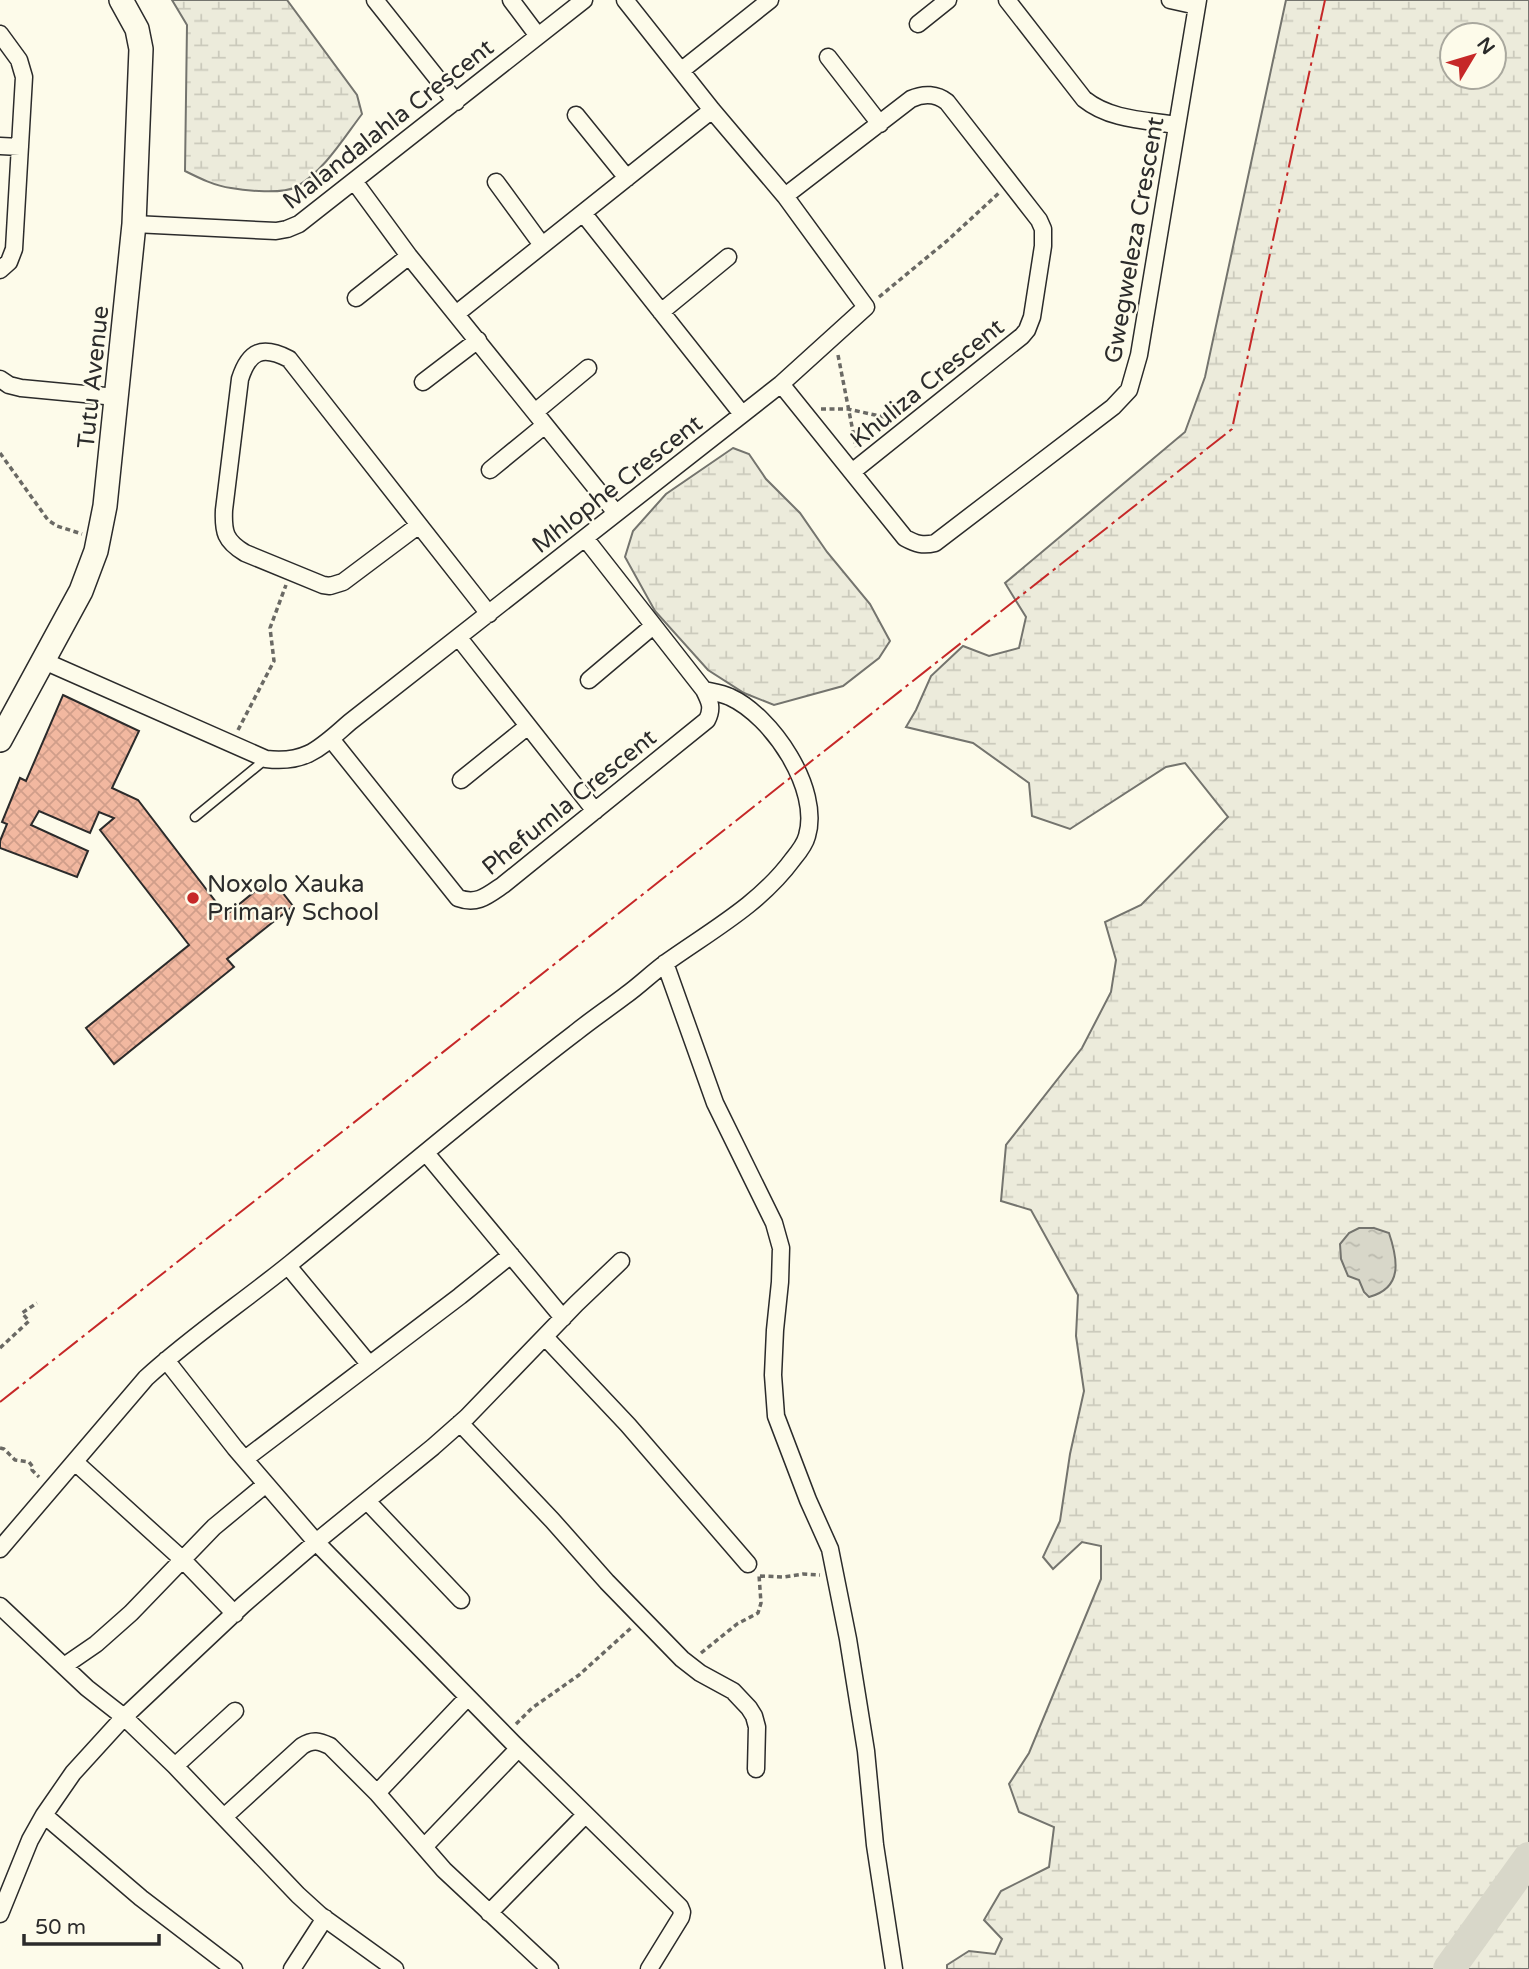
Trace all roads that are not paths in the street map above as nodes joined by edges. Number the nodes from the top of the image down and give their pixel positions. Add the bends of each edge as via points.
1 (121, 0) edge
2 (375, 0) edge
3 (511, 0) edge
4 (584, 0) edge
5 (625, 0) edge
6 (770, 0) edge
7 (948, 0) edge
8 (1007, 0) edge
9 (1170, 0) edge
10 (1198, 3) edge
11 (918, 24) dead end
12 (0, 34) edge
13 (538, 36) junction
14 (828, 57) dead end
15 (682, 70) junction
16 (456, 102) junction
17 (712, 110) junction
18 (576, 115) dead end
19 (880, 124) junction
20 (1177, 125) junction
21 (0, 146) edge
22 (20, 147) junction
23 (627, 178) junction
24 (354, 181) junction
25 (496, 182) dead end
26 (785, 195) junction
27 (583, 213) junction
28 (134, 224) junction
29 (542, 245) junction
30 (409, 256) junction
31 (728, 257) dead end
32 (0, 270) edge
33 (355, 298) dead end
34 (662, 312) junction
35 (456, 314) junction
36 (478, 340) junction
37 (588, 368) dead end
38 (0, 379) edge
39 (423, 382) dead end
40 (781, 384) junction
41 (116, 397) junction
42 (742, 414) junction
43 (540, 418) junction
44 (856, 469) junction
45 (490, 470) dead end
46 (616, 513) junction
47 (419, 525) junction
48 (584, 538) junction
49 (489, 614) junction
50 (653, 626) junction
51 (458, 638) junction
52 (44, 661) junction
53 (589, 680) dead end
54 (704, 690) junction
55 (6, 712) edge
56 (528, 726) junction
57 (331, 738) junction
58 (0, 740) edge
59 (266, 759) junction
60 (461, 780) dead end
61 (595, 811) junction
62 (195, 817) dead end
63 (665, 963) junction
64 (426, 1153) junction
65 (511, 1255) junction
66 (621, 1261) dead end
67 (288, 1266) junction
68 (563, 1318) junction
69 (545, 1337) junction
70 (166, 1360) junction
71 (369, 1364) junction
72 (460, 1423) junction
73 (245, 1460) junction
74 (75, 1462) junction
75 (266, 1484) junction
76 (367, 1501) junction
77 (316, 1542) junction
78 (0, 1549) edge
79 (182, 1559) junction
80 (748, 1564) road end
81 (461, 1600) dead end
82 (0, 1606) edge
83 (234, 1614) junction
84 (64, 1667) junction
85 (468, 1697) junction
86 (235, 1711) dead end
87 (124, 1717) junction
88 (518, 1749) junction
89 (175, 1766) junction
90 (756, 1769) dead end
91 (377, 1793) junction
92 (44, 1815) junction
93 (585, 1815) junction
94 (224, 1817) junction
95 (424, 1847) junction
96 (489, 1913) junction
97 (0, 1914) edge
98 (324, 1918) junction
99 (234, 1969) edge
100 (292, 1969) edge
101 (395, 1969) edge
102 (550, 1969) edge
103 (649, 1969) edge
104 (894, 1969) edge

1 - 28 street, Tutu Avenue via 141,48
2 - 16 street
3 - 13 street
4 - 13 street, Malandalahla Crescent
5 - 15 street
6 - 15 street
7 - 11 street
8 - 20 street via 1094,107 1114,116
9 - 10 street
10 - 20 street, Gwegweleza Crescent
12 - 22 street via 19,60 24,77
13 - 16 street, Malandalahla Crescent
14 - 19 street
15 - 17 street
16 - 24 street, Malandalahla Crescent
17 - 23 street
17 - 26 street
18 - 23 street
19 - 26 street, Khuliza Crescent
19 - 44 street, Khuliza Crescent via 918,96 947,102 1039,220 1043,246 1030,324 1022,336
20 - 44 street, Gwegweleza Crescent via 1139,355 1123,398 932,544 905,538
21 - 22 street
22 - 32 street via 14,249
23 - 27 street
24 - 28 street, Malandalahla Crescent via 287,229
24 - 30 street
25 - 29 street
26 - 40 street, Mhlophe Crescent via 866,307
27 - 29 street
27 - 34 street
28 - 41 street, Tutu Avenue
29 - 35 street
30 - 33 street
30 - 35 street
31 - 34 street
34 - 42 street
35 - 36 street
36 - 39 street
36 - 43 street
37 - 43 street
38 - 41 street via 21,388
40 - 42 street, Mhlophe Crescent
40 - 44 street, Gwegweleza Crescent
41 - 52 street, Tutu Avenue via 96,551 81,591
42 - 46 street, Mhlophe Crescent
43 - 45 street
43 - 46 street
46 - 48 street, Mhlophe Crescent
47 - 47 street via 289,359 268,351 248,360 240,379 223,526 235,547 323,584 337,584
47 - 49 street
48 - 49 street, Mhlophe Crescent
48 - 50 street
49 - 51 street, Mhlophe Crescent
50 - 53 street
50 - 54 street
51 - 56 street
51 - 57 street, Mhlophe Crescent
52 - 55 street, Tutu Avenue
52 - 59 street, Mhlophe Crescent
54 - 61 street, Phefumla Crescent via 711,704 707,720
54 - 63 street via 732,698 783,744 807,799 807,837 771,886
55 - 58 street, Tutu Avenue
56 - 60 street
56 - 61 street
57 - 59 street, Mhlophe Crescent via 301,758
57 - 61 street, Phefumla Crescent via 453,894 464,900 483,899
59 - 62 lane
63 - 64 street
63 - 104 street via 715,1102 774,1223 780,1248 773,1376 776,1416 830,1549 866,1751
64 - 65 street
64 - 67 street
65 - 68 street
65 - 71 street
66 - 68 street
67 - 70 street
67 - 71 street
68 - 69 street
69 - 72 street
69 - 80 street via 628,1424
70 - 73 street
70 - 74 street
71 - 73 street
72 - 76 street
72 - 90 street via 641,1618 688,1664 733,1691 749,1708 757,1727
73 - 75 street
74 - 78 street
74 - 79 street
75 - 77 street
75 - 79 street
76 - 77 street
76 - 81 street
77 - 83 street
77 - 85 street
79 - 83 street
79 - 84 street via 131,1614
82 - 84 street
83 - 87 street
84 - 87 street
85 - 88 street
85 - 91 street
86 - 89 street
87 - 89 street
87 - 92 street via 73,1773
88 - 93 street
88 - 95 street
89 - 94 street
91 - 94 street via 330,1746 311,1740
91 - 95 street
92 - 97 street
92 - 99 street
93 - 96 street
93 - 103 street via 682,1912
94 - 98 street
95 - 96 street
96 - 102 street
98 - 100 street
98 - 101 street

